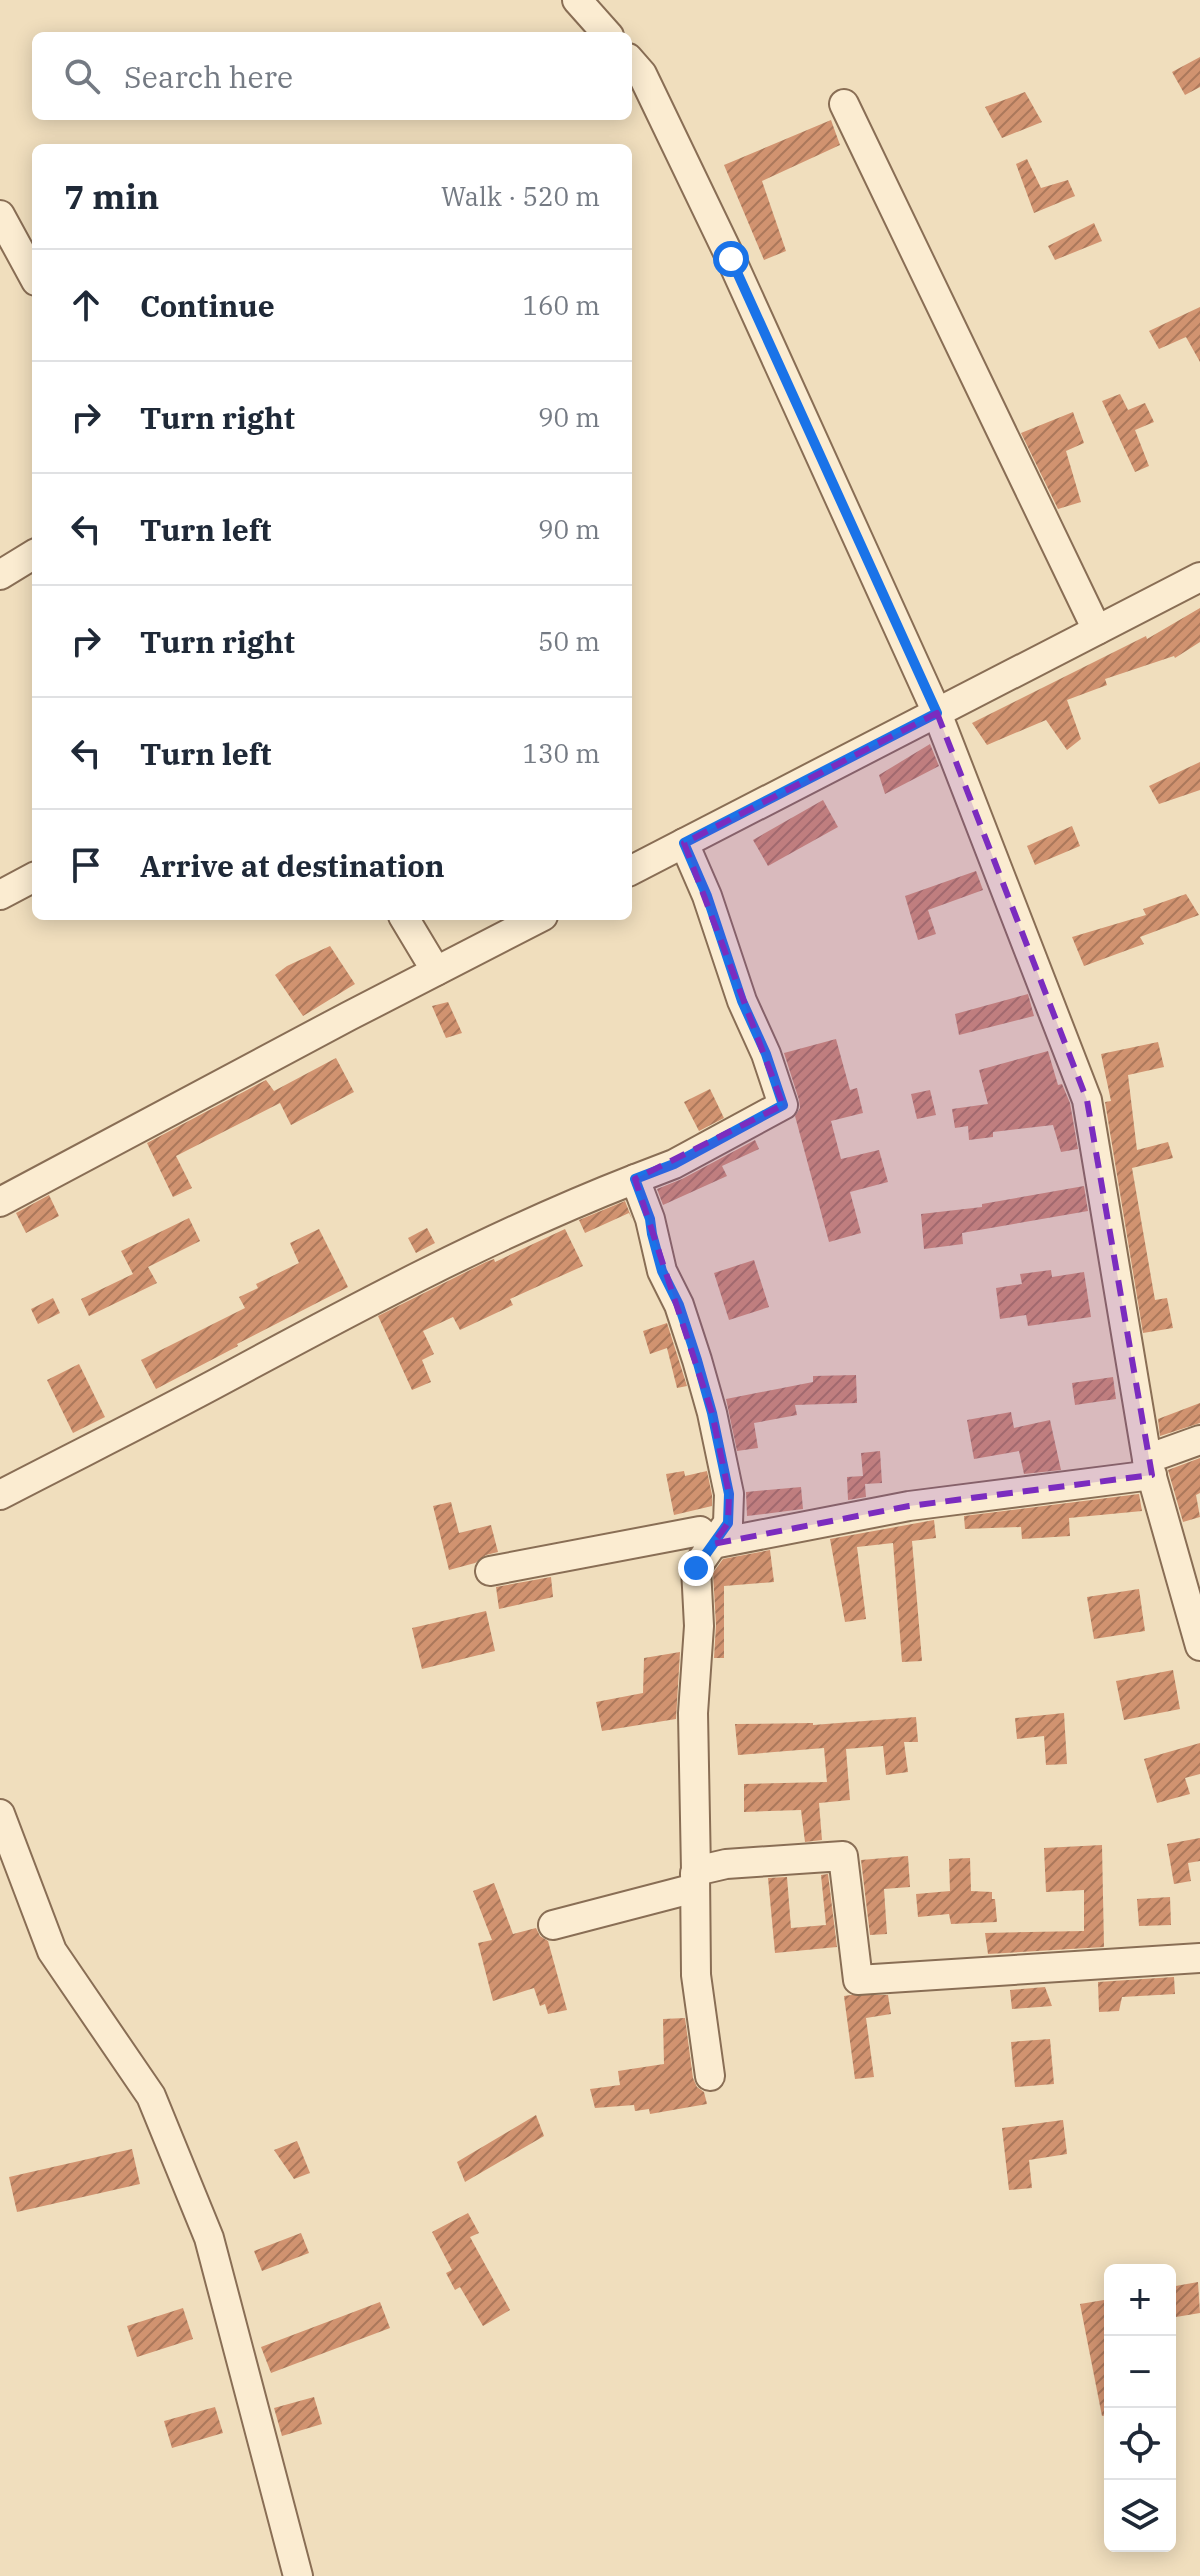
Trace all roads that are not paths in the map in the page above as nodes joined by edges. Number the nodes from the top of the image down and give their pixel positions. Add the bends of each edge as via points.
1 (577, 0) edge
2 (605, 32) edge
3 (632, 63) edge
4 (844, 104) dead end
5 (0, 215) edge
6 (8, 247) edge
7 (32, 276) edge
8 (32, 555) edge
9 (0, 575) edge
10 (1200, 577) edge
11 (1097, 630) junction
12 (937, 713) junction
13 (684, 843) junction
14 (632, 870) edge
15 (32, 878) edge
16 (0, 895) edge
17 (405, 920) edge
18 (535, 920) edge
19 (436, 971) junction
20 (635, 1179) junction
21 (0, 1202) edge
22 (1200, 1440) edge
23 (1149, 1467) junction
24 (0, 1495) edge
25 (713, 1544) junction
26 (490, 1571) dead end
27 (1200, 1646) edge
28 (0, 1814) edge
29 (696, 1880) junction
30 (553, 1925) dead end
31 (1200, 1958) edge
32 (710, 2076) dead end
33 (298, 2576) edge

1 - 2 street
3 - 12 street via 731,259
4 - 11 street
5 - 6 street
6 - 7 street
8 - 9 street
10 - 11 street
11 - 12 street
12 - 13 street
12 - 23 street via 1087,1100
13 - 14 street
13 - 20 street via 783,1105 674,1164
15 - 16 street
17 - 19 street
18 - 19 street
19 - 21 street
20 - 24 street via 331,1320
20 - 25 street via 712,1413 729,1494 728,1523
22 - 23 street
23 - 25 street
23 - 27 street
25 - 26 street via 700,1531
25 - 29 street via 696,1568
28 - 33 street via 52,1951 151,2096 209,2238
29 - 30 street
29 - 31 street via 726,1864 843,1856 858,1980
29 - 32 street via 696,1975

